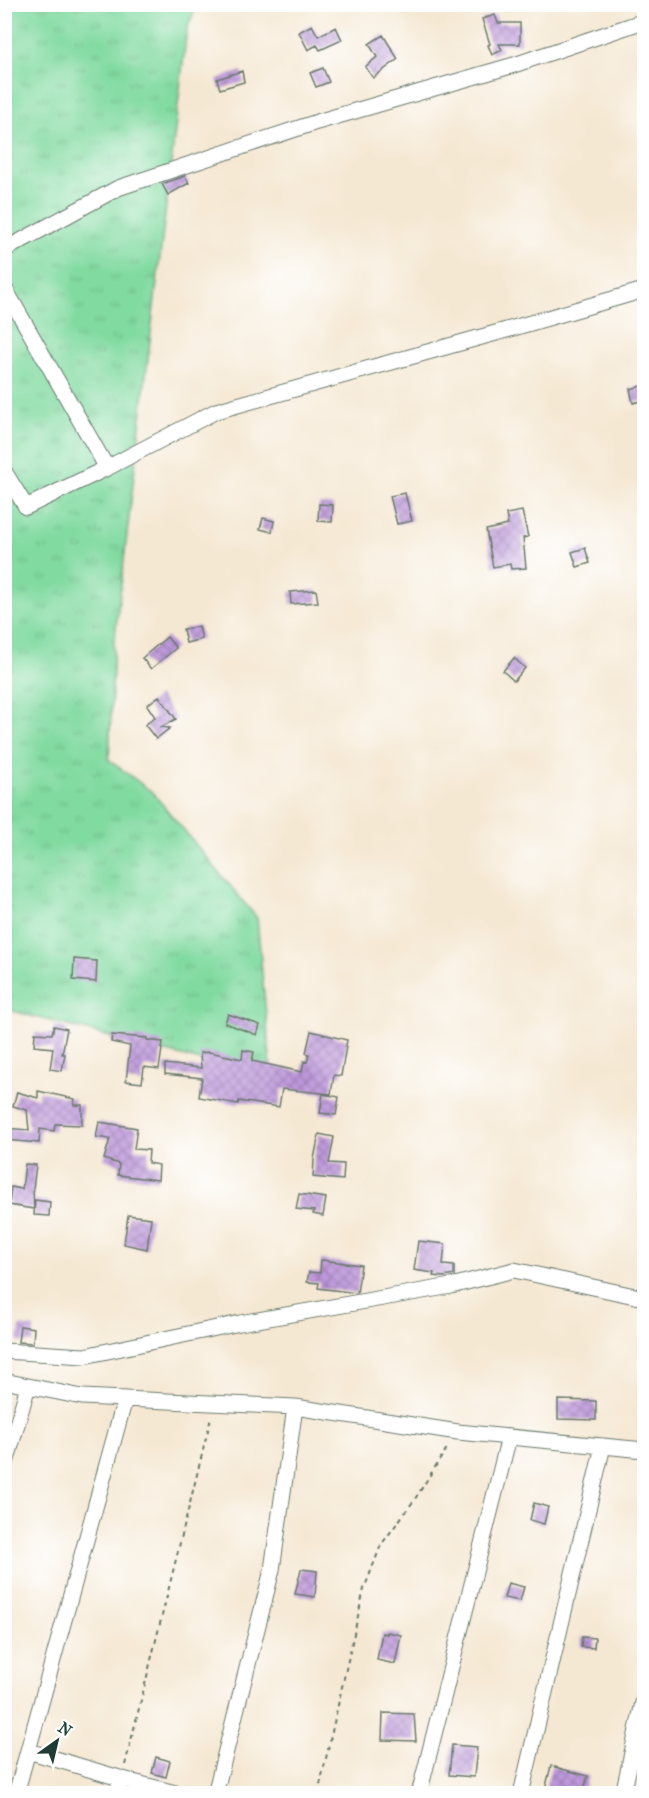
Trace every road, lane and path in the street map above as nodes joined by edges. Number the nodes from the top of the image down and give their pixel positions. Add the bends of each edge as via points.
1 (645, 21) edge
2 (4, 249) edge
3 (4, 287) edge
4 (645, 290) edge
5 (107, 468) junction
6 (4, 471) edge
7 (645, 1298) edge
8 (4, 1351) edge
9 (4, 1382) edge
10 (28, 1386) junction
11 (125, 1399) junction
12 (215, 1403) junction
13 (295, 1407) junction
14 (458, 1432) junction
15 (509, 1437) junction
16 (603, 1446) junction
17 (645, 1450) edge
18 (4, 1470) edge
19 (645, 1698) edge
20 (28, 1752) junction
21 (119, 1786) edge
22 (16, 1794) edge
23 (179, 1794) edge
24 (215, 1794) edge
25 (318, 1794) edge
26 (419, 1794) edge
27 (521, 1794) edge
28 (623, 1794) edge

1 - 2 street via 118,188
3 - 5 street
4 - 5 street via 216,411
5 - 6 street via 26,507
7 - 8 street via 514,1270 451,1286 240,1323 84,1356
9 - 10 street
10 - 11 street via 82,1397
10 - 18 street
11 - 12 street
11 - 20 street
12 - 13 street
12 - 21 path
13 - 14 street
13 - 24 street via 272,1570
14 - 15 street
14 - 25 path via 381,1545 364,1589
15 - 16 street
15 - 26 street
16 - 17 street
16 - 27 street
19 - 28 street
20 - 21 street
20 - 22 street
21 - 23 street

